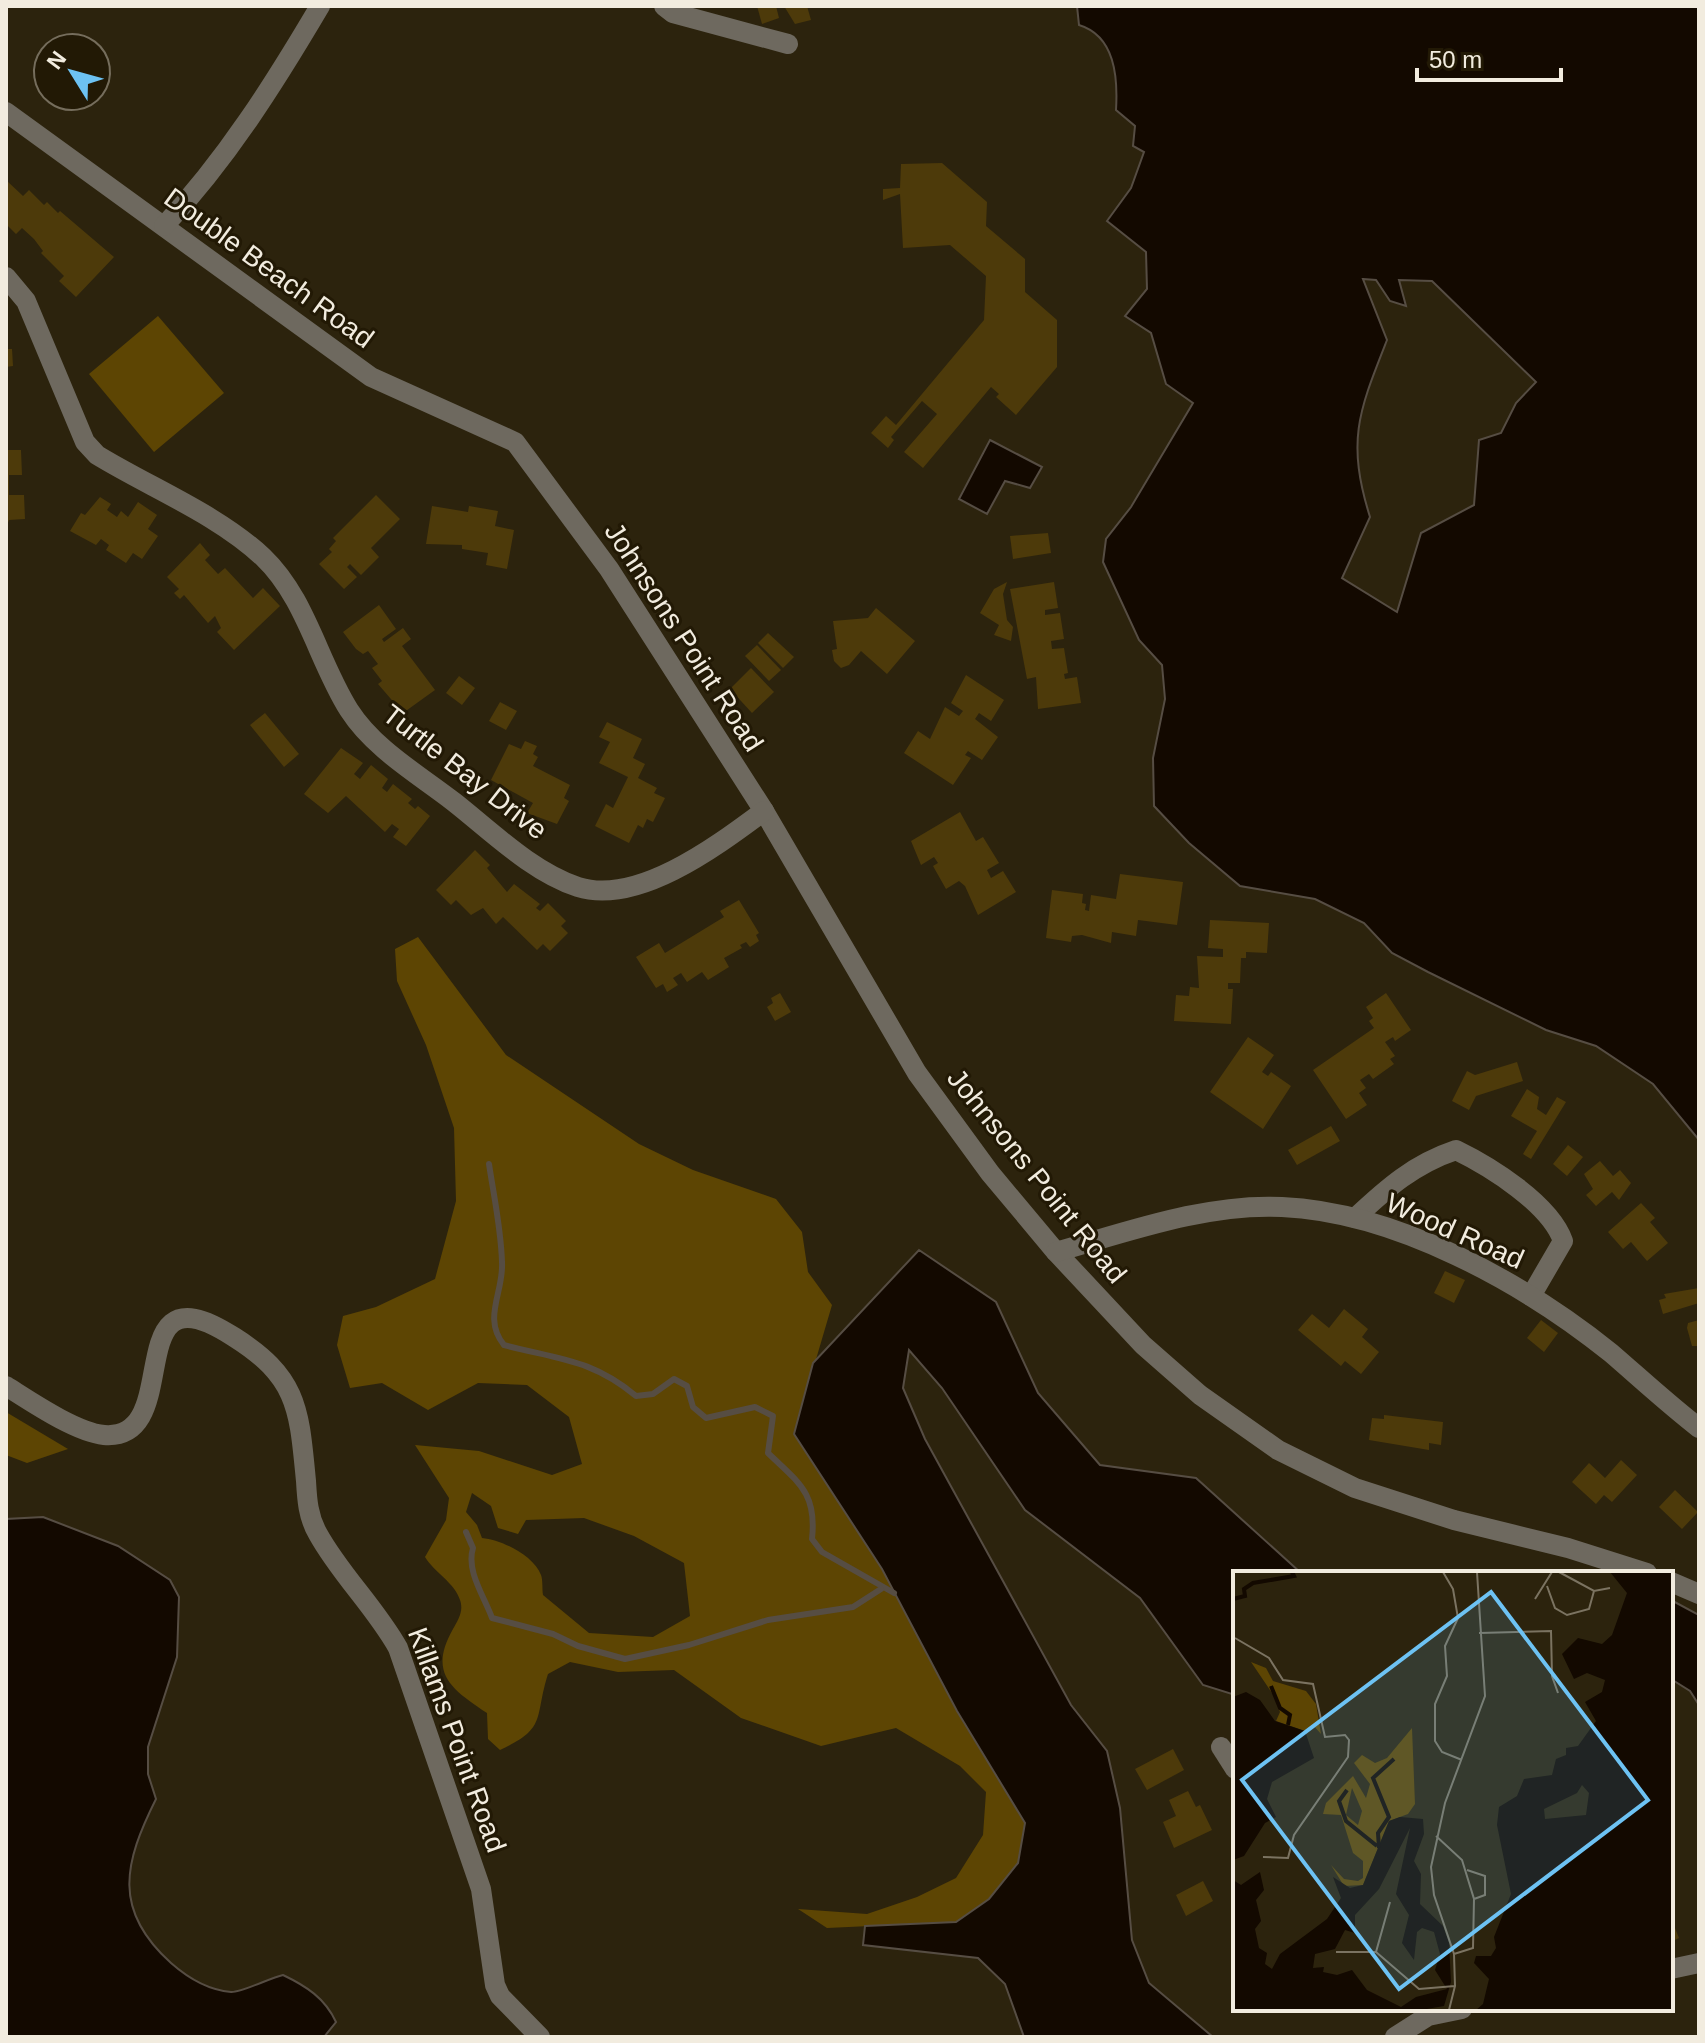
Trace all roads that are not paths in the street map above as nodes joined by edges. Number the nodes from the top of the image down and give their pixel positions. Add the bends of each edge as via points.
1 (320, 6) edge
2 (664, 6) edge
3 (788, 44) dead end
4 (6, 112) edge
5 (164, 226) junction
6 (6, 277) edge
7 (515, 442) joint
8 (764, 811) junction
9 (1355, 1218) junction
10 (1056, 1252) junction
11 (1531, 1296) junction
12 (6, 1386) edge
13 (1699, 1428) edge
14 (1641, 1571) edge
15 (1673, 1583) edge
16 (1699, 1594) edge
17 (1221, 1747) dead end
18 (1233, 1766) edge
19 (1699, 1963) edge
20 (1673, 1969) edge
21 (1426, 2012) edge
22 (540, 2037) edge
23 (1395, 2037) edge

1 - 5 street via 234,140
2 - 3 street via 673,13
4 - 5 street, Double Beach Road
5 - 7 street, Double Beach Road via 371,377
6 - 8 street, Turtle Bay Drive via 26,301 85,442 97,455 263,557 296,602 330,675 366,733 522,855 569,883 604,892 685,864
7 - 8 street, Johnsons Point Road via 609,569
8 - 10 street, Johnsons Point Road via 917,1073
9 - 10 street, Wood Road via 1281,1207 1217,1212
9 - 11 street, Wood Road via 1441,1250
9 - 11 street, Wood Road via 1399,1178 1456,1150 1493,1168 1557,1225 1563,1241
10 - 14 street, Johnsons Point Road via 1143,1345 1200,1395 1278,1450 1355,1488
11 - 13 street, Wood Road
12 - 22 street, Killams Point Road via 79,1426 103,1435 126,1432 151,1398 154,1356 162,1335 185,1318 214,1324 236,1338 288,1385 301,1426 312,1522 398,1648 483,1898 495,1985
15 - 16 street
17 - 18 street
19 - 20 street
21 - 23 street

